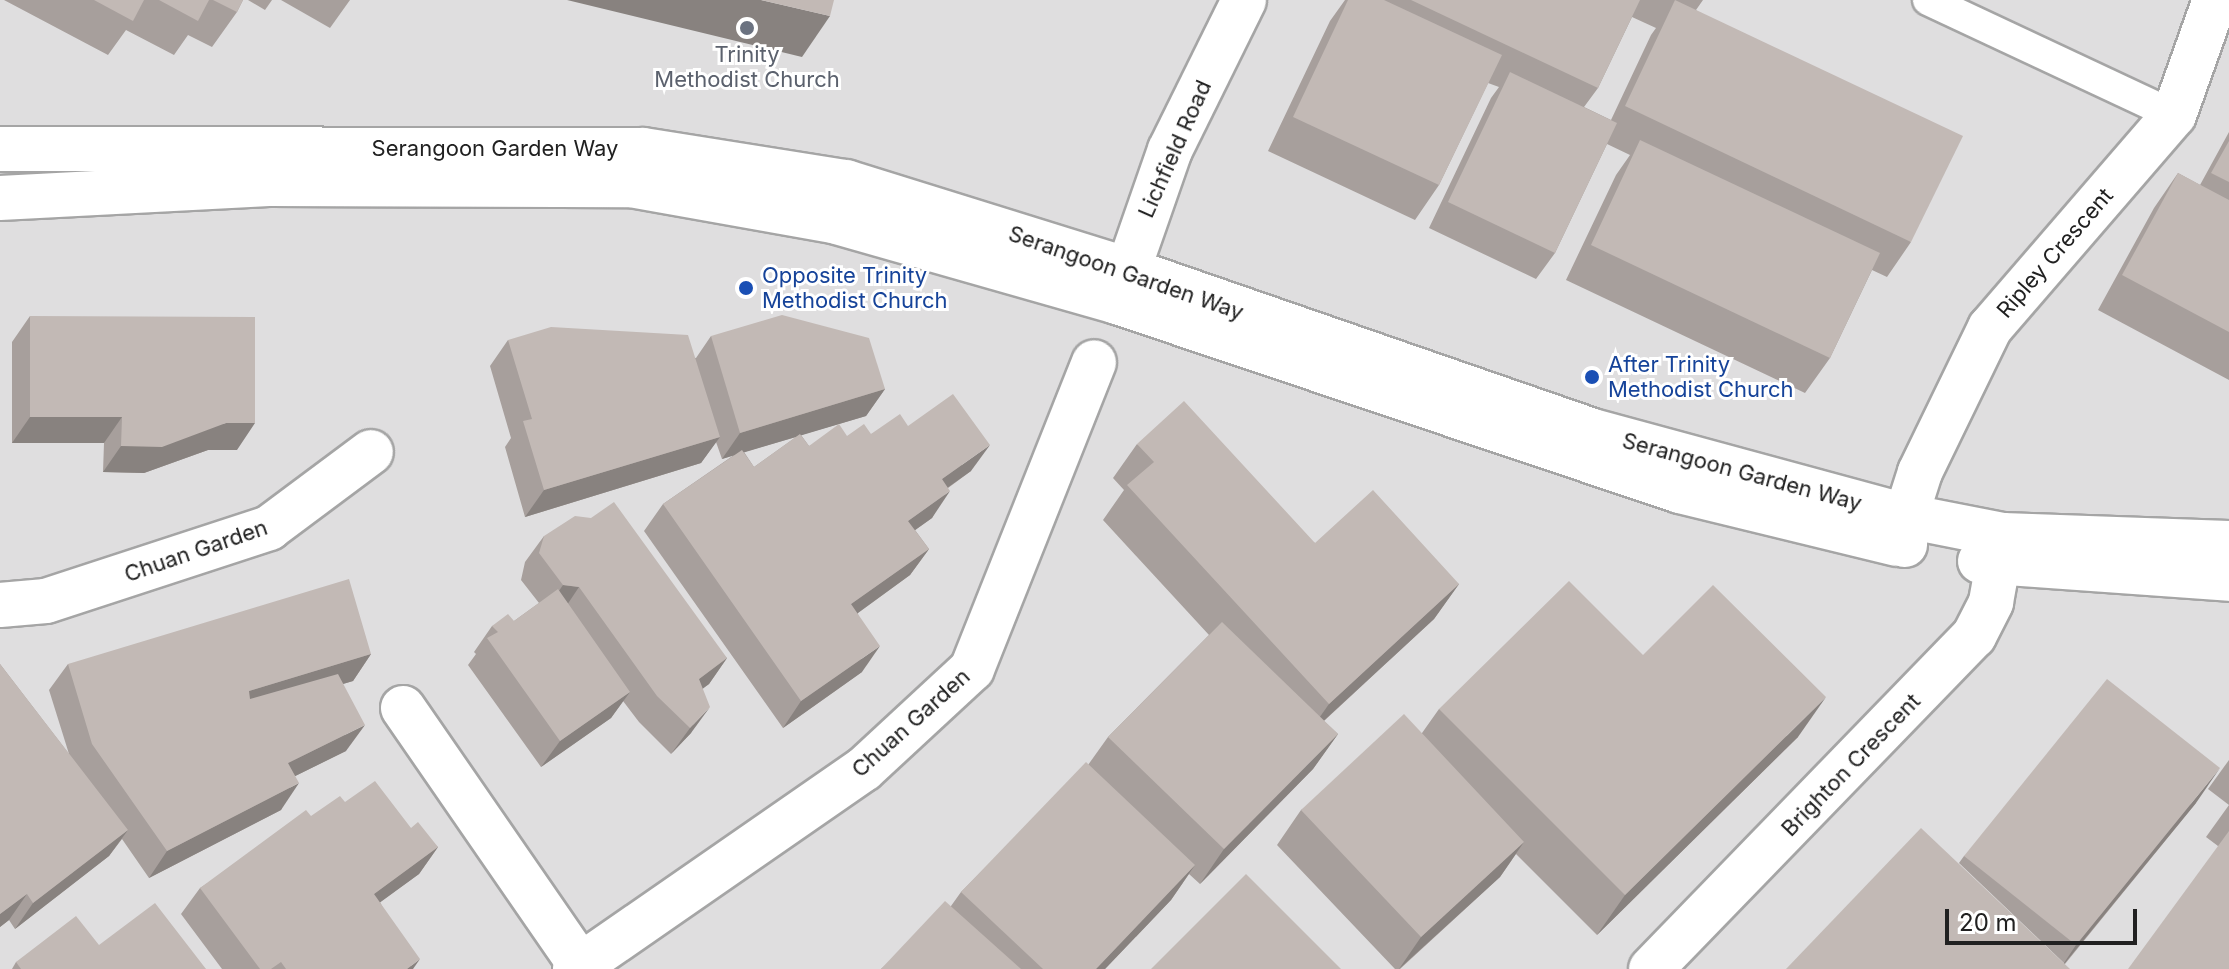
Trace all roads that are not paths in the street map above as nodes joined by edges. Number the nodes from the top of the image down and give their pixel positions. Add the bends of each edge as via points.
1 (1244, 0) edge
2 (1928, 0) edge
3 (2215, 0) edge
4 (2174, 115) junction
5 (0, 149) edge
6 (0, 198) edge
7 (1122, 286) junction
8 (1094, 362) dead end
9 (371, 452) dead end
10 (1906, 530) junction
11 (2229, 543) edge
12 (2002, 550) junction
13 (2229, 579) edge
14 (0, 605) edge
15 (403, 708) dead end
16 (577, 967) edge
17 (1651, 969) edge

1 - 7 street, Lichfield Road via 1170,150
2 - 4 lane
3 - 4 street, Ripley Crescent
4 - 10 street, Ripley Crescent via 1990,328 1920,472
5 - 7 street, Serangoon Garden Way via 643,150 846,182
6 - 7 street, Serangoon Garden Way via 269,184 630,185 837,222
7 - 10 street, Serangoon Garden Way via 1680,491
8 - 16 street, Chuan Garden via 972,669 864,769
9 - 14 street, Chuan Garden via 269,528 46,601
10 - 12 street, Serangoon Garden Way
11 - 12 street, Serangoon Garden Way
12 - 13 street, Serangoon Garden Way
12 - 17 street, Brighton Crescent via 1974,636
15 - 16 street, Chuan Garden

